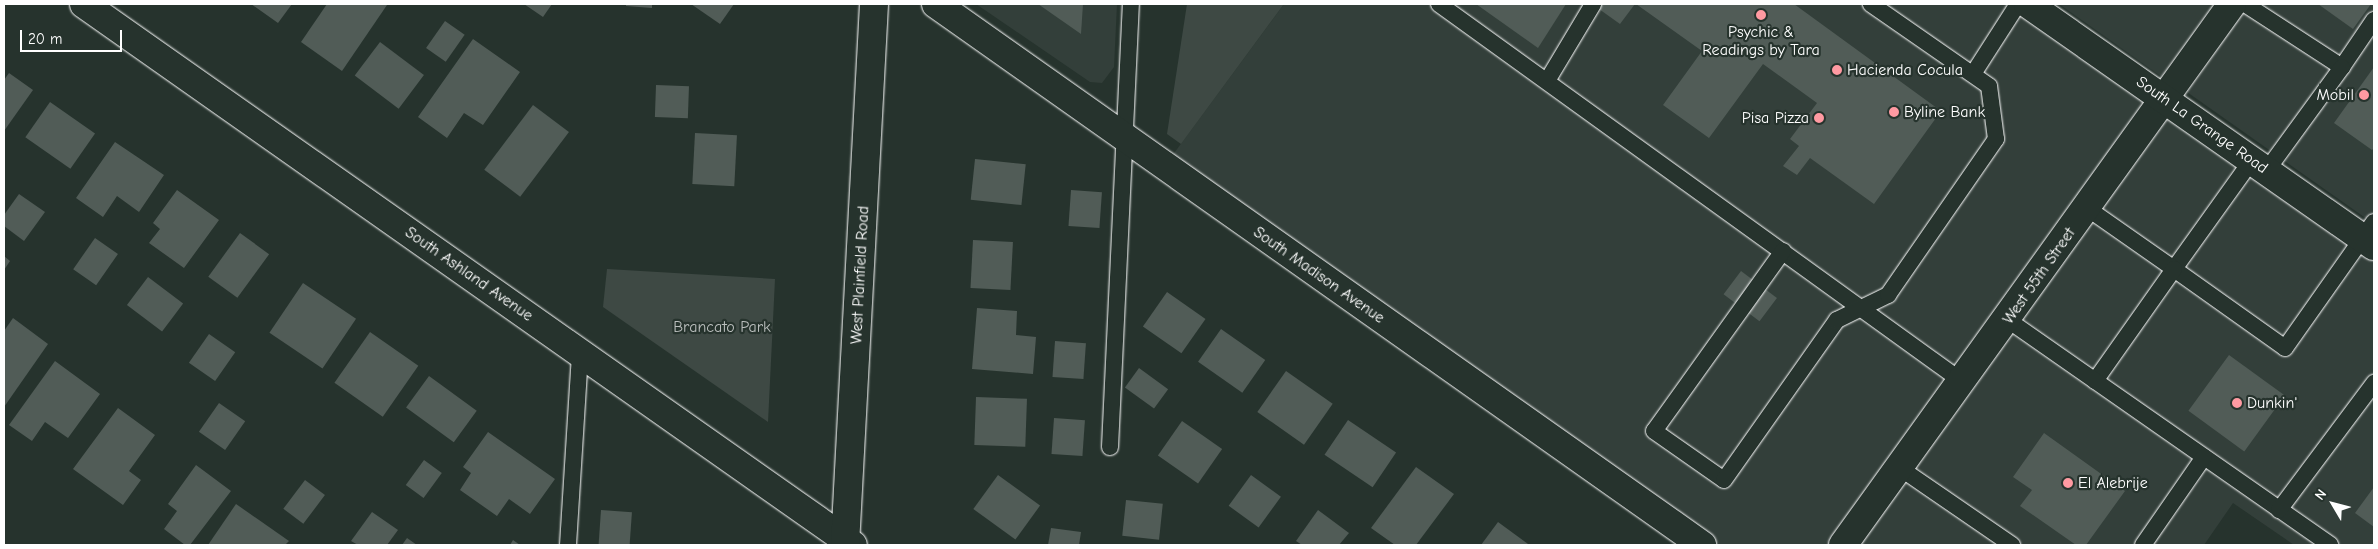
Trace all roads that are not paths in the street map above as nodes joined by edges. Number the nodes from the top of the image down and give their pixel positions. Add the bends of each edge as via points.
1 (84, 4) edge
2 (874, 4) edge
3 (936, 4) edge
4 (1131, 4) edge
5 (1439, 4) edge
6 (1593, 4) edge
7 (1871, 4) edge
8 (2018, 4) edge
9 (2028, 4) edge
10 (2232, 4) edge
11 (2245, 4) edge
12 (2374, 20) edge
13 (2342, 67) junction
14 (1973, 74) junction
15 (1547, 81) junction
16 (2165, 98) junction
17 (1124, 136) junction
18 (2259, 165) junction
19 (2087, 208) junction
20 (2371, 236) edge
21 (1783, 251) junction
22 (2174, 269) junction
23 (1860, 308) junction
24 (2008, 320) junction
25 (580, 353) junction
26 (2095, 380) junction
27 (1963, 382) junction
28 (2374, 383) edge
29 (1110, 447) dead end
30 (2204, 457) junction
31 (1900, 468) junction
32 (2279, 510) junction
33 (848, 543) edge
34 (568, 545) edge
35 (1702, 545) edge
36 (1843, 545) edge
37 (2012, 545) edge
38 (2143, 545) edge
39 (2330, 545) edge

1 - 25 street, South Ashland Avenue
2 - 33 street, West Plainfield Road
3 - 17 street, South Madison Avenue
4 - 17 lane
5 - 15 lane
6 - 15 lane
7 - 14 lane
8 - 14 lane
9 - 16 street, South La Grange Road
10 - 16 street, West 55th Street
11 - 13 lane
12 - 13 lane
13 - 18 lane
14 - 23 lane via 1989,86 1996,139 1888,295
15 - 21 lane
16 - 18 street, South La Grange Road
16 - 19 street, West 55th Street
17 - 29 lane
17 - 35 street, South Madison Avenue
18 - 20 street, South La Grange Road
18 - 22 lane
19 - 22 lane
19 - 24 street, West 55th Street
20 - 22 lane via 2285,348
21 - 23 lane
21 - 23 lane via 1654,432 1724,480 1837,320
22 - 26 lane
23 - 27 lane
24 - 26 lane
24 - 27 street, West 55th Street
25 - 33 street, South Ashland Avenue
25 - 34 lane
26 - 30 lane
27 - 31 street, West 55th Street
28 - 32 lane
30 - 32 lane
30 - 38 lane
31 - 36 street, West 55th Street
31 - 37 lane
32 - 39 lane

